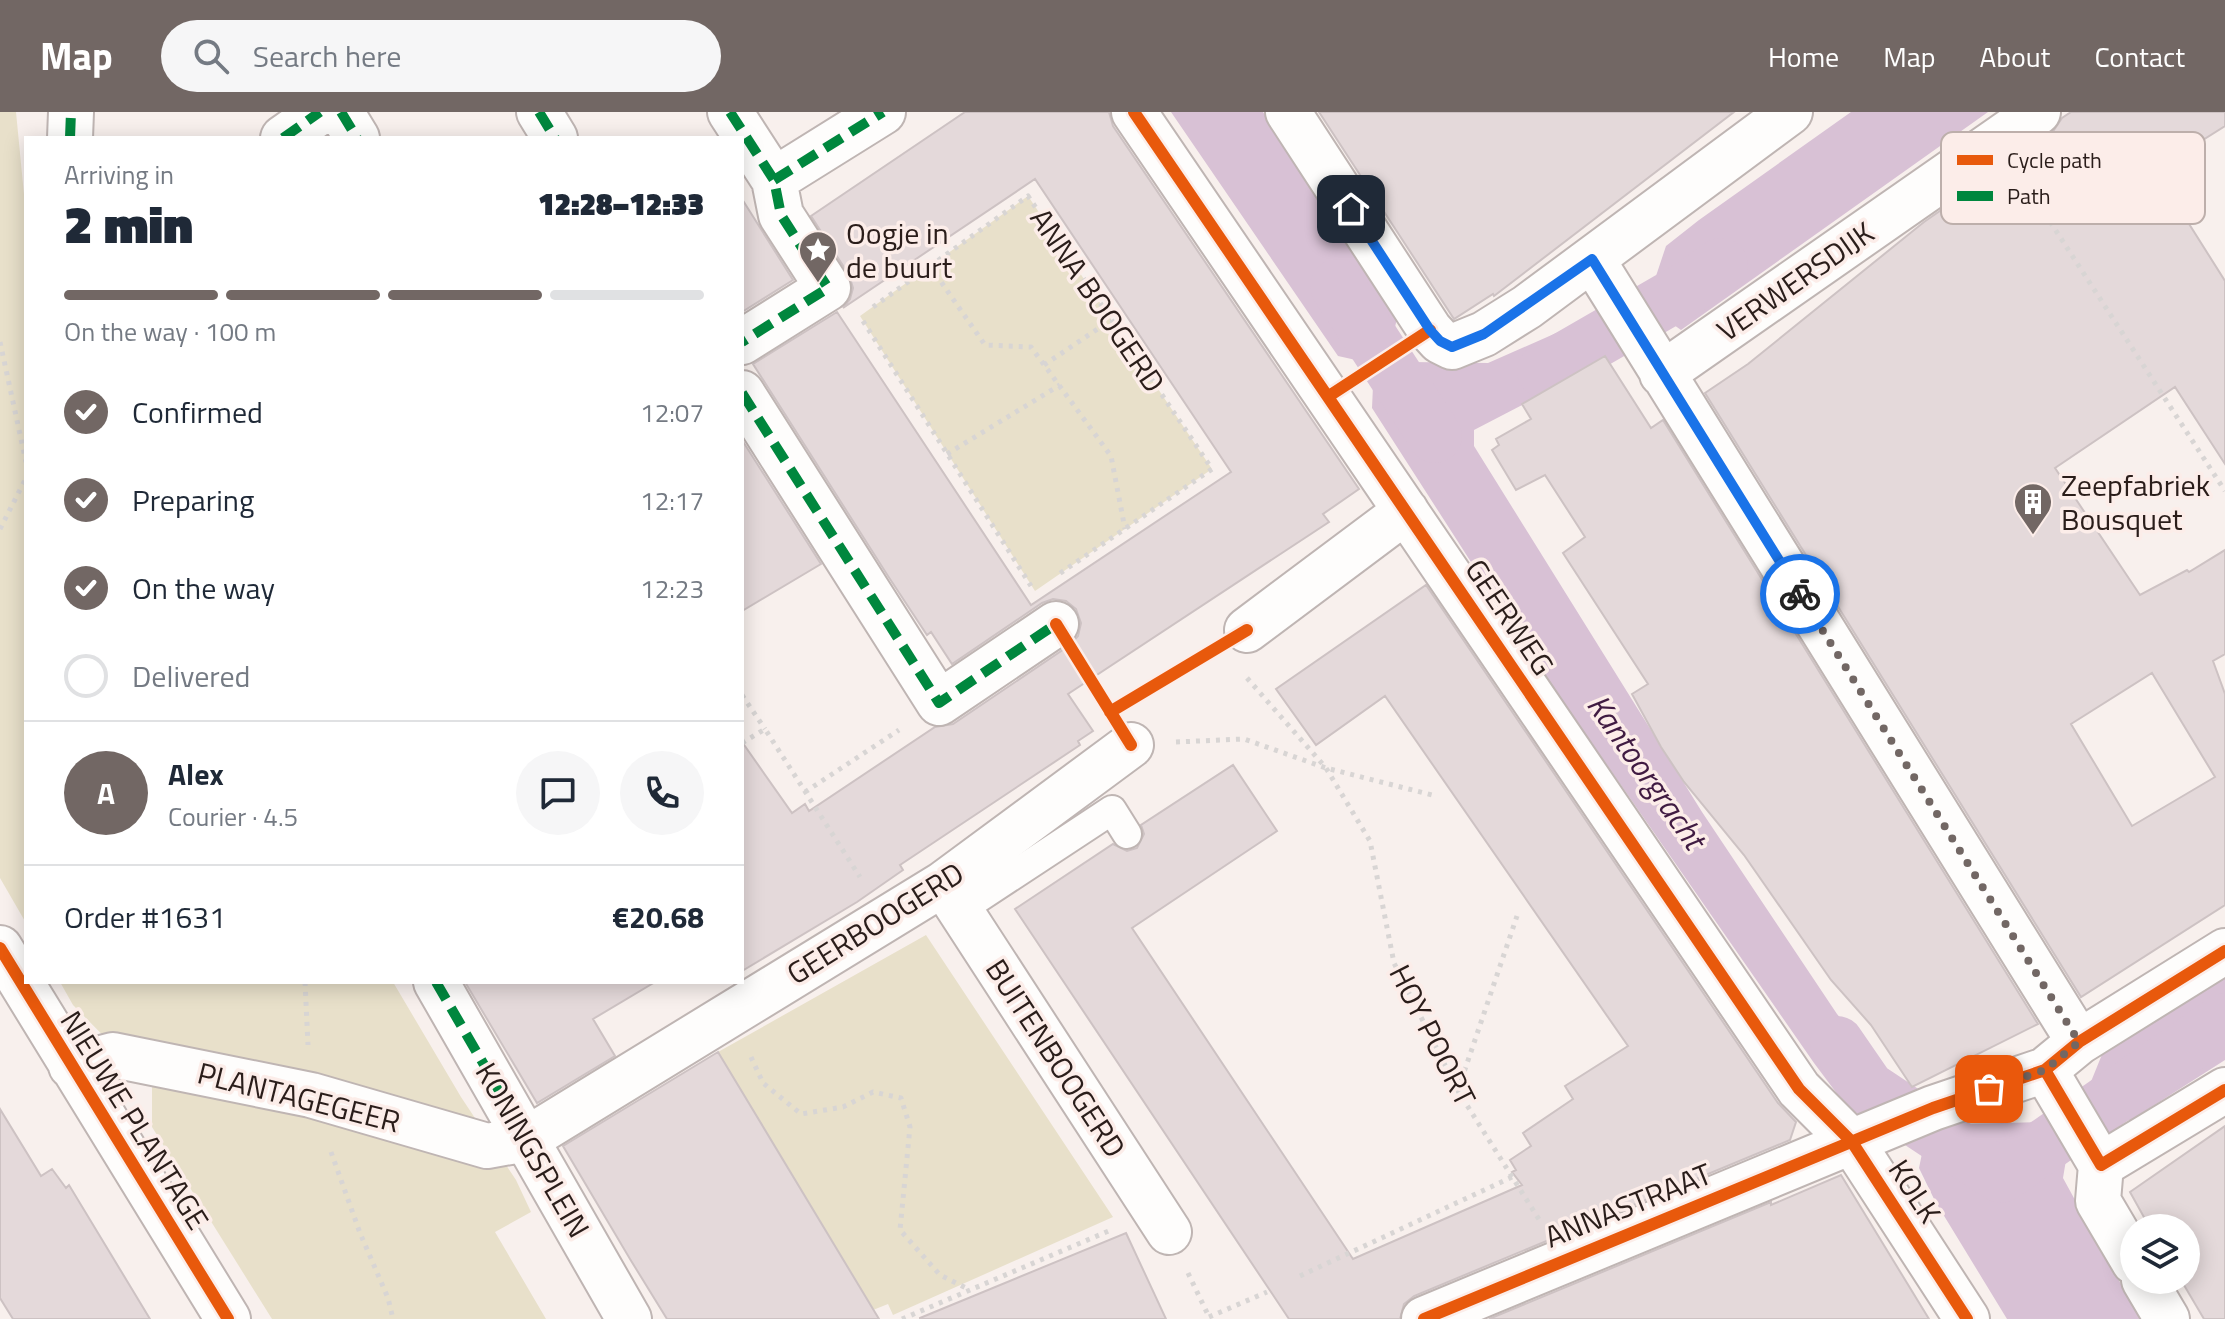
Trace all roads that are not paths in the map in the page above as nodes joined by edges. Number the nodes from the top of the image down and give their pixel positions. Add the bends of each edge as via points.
1 (71, 112) edge
2 (320, 112) edge
3 (341, 112) edge
4 (539, 112) edge
5 (883, 112) edge
6 (1134, 112) edge
7 (1288, 112) edge
8 (1790, 112) edge
9 (2038, 112) edge
10 (2009, 132) edge
11 (70, 136) edge
12 (286, 136) edge
13 (356, 136) edge
14 (554, 136) edge
15 (744, 139) edge
16 (1941, 176) edge
17 (774, 180) junction
18 (1592, 259) junction
19 (744, 341) edge
20 (1654, 361) junction
21 (744, 396) edge
22 (1406, 511) junction
23 (1045, 608) road end
24 (1234, 638) road end
25 (1131, 745) road end
26 (1127, 834) dead end
27 (952, 897) junction
28 (0, 948) edge
29 (2225, 951) edge
30 (437, 984) edge
31 (2079, 1042) junction
32 (71, 1066) junction
33 (2225, 1090) edge
34 (2075, 1120) junction
35 (527, 1139) junction
36 (1852, 1142) junction
37 (1162, 1222) road end
38 (2120, 1238) edge
39 (2152, 1294) edge
40 (228, 1319) edge
41 (629, 1319) edge
42 (1424, 1319) edge
43 (1967, 1319) edge
44 (2167, 1319) edge

1 - 11 street
2 - 12 street
3 - 13 street
4 - 14 street
5 - 17 street
6 - 22 street, GEERWEG
7 - 18 street via 1430,330 1452,347 1527,307
8 - 18 street
9 - 10 street, VERWERSDIJK
15 - 17 street
16 - 20 street, VERWERSDIJK
17 - 19 street via 781,215 828,288
18 - 20 street
20 - 31 street
21 - 23 street via 939,703
22 - 24 street
22 - 36 street, GEERWEG via 1799,1089
25 - 27 street, GEERBOOGERD
26 - 27 lane via 1112,810
27 - 35 street, GEERBOOGERD via 886,919
27 - 37 street, BUITENBOOGERD
28 - 32 street, NIEUWE PLANTAGE
29 - 31 street, KOLK
30 - 35 street, KONINGSPLEIN
31 - 34 street, KOLK
32 - 35 street, PLANTAGEGEER via 113,1055 311,1095 487,1146
32 - 40 street, NIEUWE PLANTAGE
33 - 34 street
34 - 36 street, KOLK via 1916,1115
34 - 38 street via 2098,1201
35 - 41 street, KONINGSPLEIN
36 - 42 street, ANNASTRAAT
36 - 43 street, KOLK
39 - 44 street

